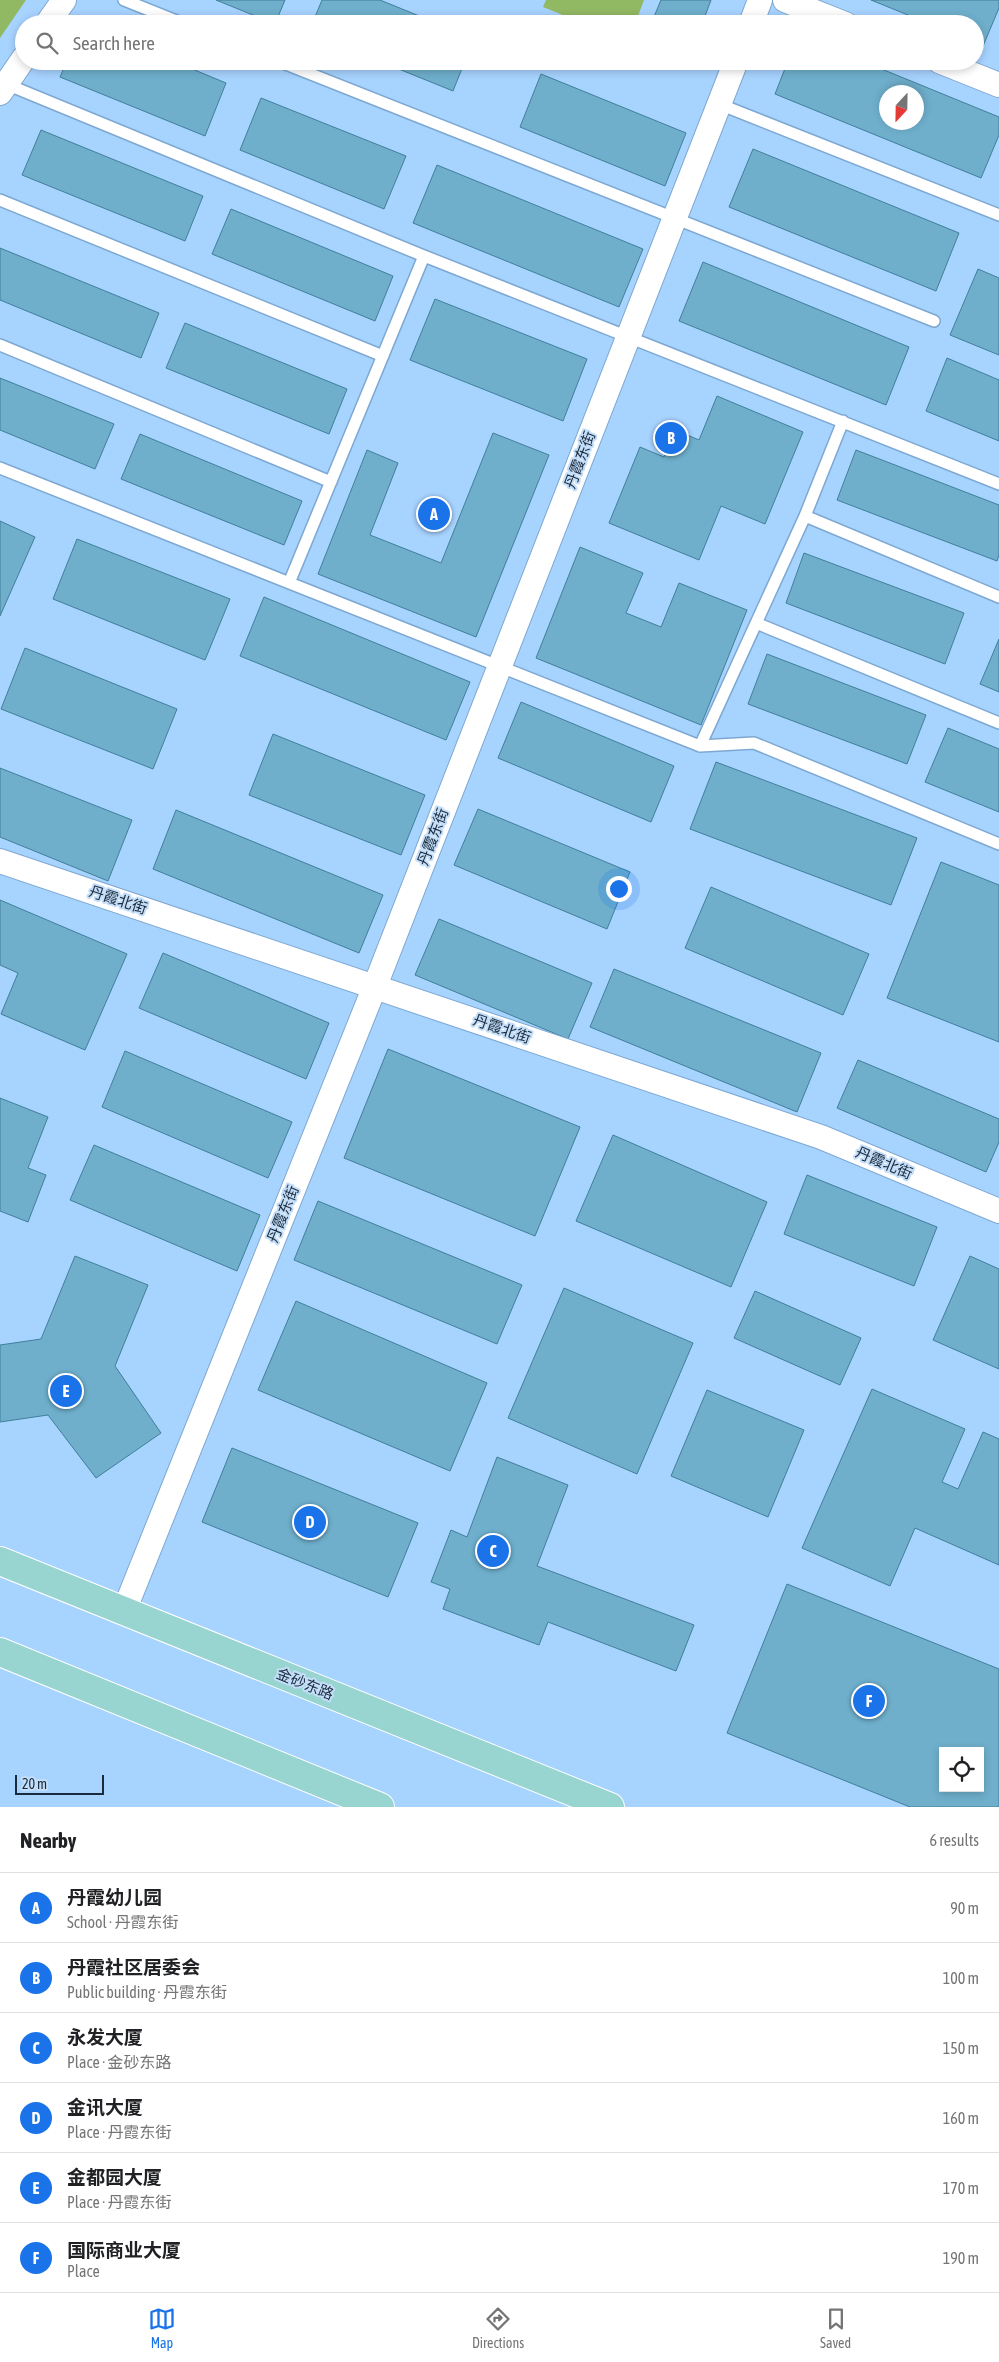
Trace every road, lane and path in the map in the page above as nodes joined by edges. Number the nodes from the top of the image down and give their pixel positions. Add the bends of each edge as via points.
1 (64, 0) edge
2 (124, 0) edge
3 (760, 0) edge
4 (785, 0) edge
5 (53, 15) edge
6 (162, 15) edge
7 (754, 15) edge
8 (822, 15) edge
9 (16, 70) edge
10 (300, 70) edge
11 (732, 70) edge
12 (962, 70) edge
13 (999, 85) edge
14 (3, 88) edge
15 (719, 104) junction
16 (0, 200) edge
17 (999, 215) edge
18 (674, 220) junction
19 (424, 256) junction
20 (934, 321) dead end
21 (629, 336) junction
22 (0, 345) edge
23 (383, 356) junction
24 (844, 421) junction
25 (0, 468) edge
26 (331, 482) junction
27 (999, 484) edge
28 (805, 516) junction
29 (289, 583) junction
30 (999, 597) edge
31 (756, 623) junction
32 (500, 666) junction
33 (999, 723) edge
34 (700, 746) junction
35 (999, 844) edge
36 (0, 861) edge
37 (375, 986) junction
38 (996, 1203) edge
39 (0, 1561) edge
40 (124, 1611) junction
41 (0, 1652) edge
42 (380, 1807) edge
43 (610, 1807) edge

1 - 5 street
2 - 6 lane
3 - 7 street
4 - 8 street
9 - 14 street
10 - 18 lane
11 - 15 street, 丹霞东街
12 - 13 street
14 - 19 lane
15 - 17 lane
15 - 18 street, 丹霞东街
16 - 23 lane
18 - 20 lane
18 - 21 street, 丹霞东街
19 - 21 lane
19 - 23 lane
21 - 24 lane
21 - 32 street, 丹霞东街
22 - 26 lane
23 - 26 lane
24 - 27 lane
24 - 28 lane
25 - 29 lane
26 - 29 lane
28 - 30 lane
28 - 31 lane
29 - 32 lane
31 - 33 lane
31 - 34 lane
32 - 34 lane
32 - 37 street, 丹霞东街
34 - 35 lane via 754,743
36 - 37 street, 丹霞北街
37 - 38 street, 丹霞北街 via 820,1137
37 - 40 street, 丹霞东街
39 - 40 main road, 金砂东路
40 - 43 main road, 金砂东路
41 - 42 main road

